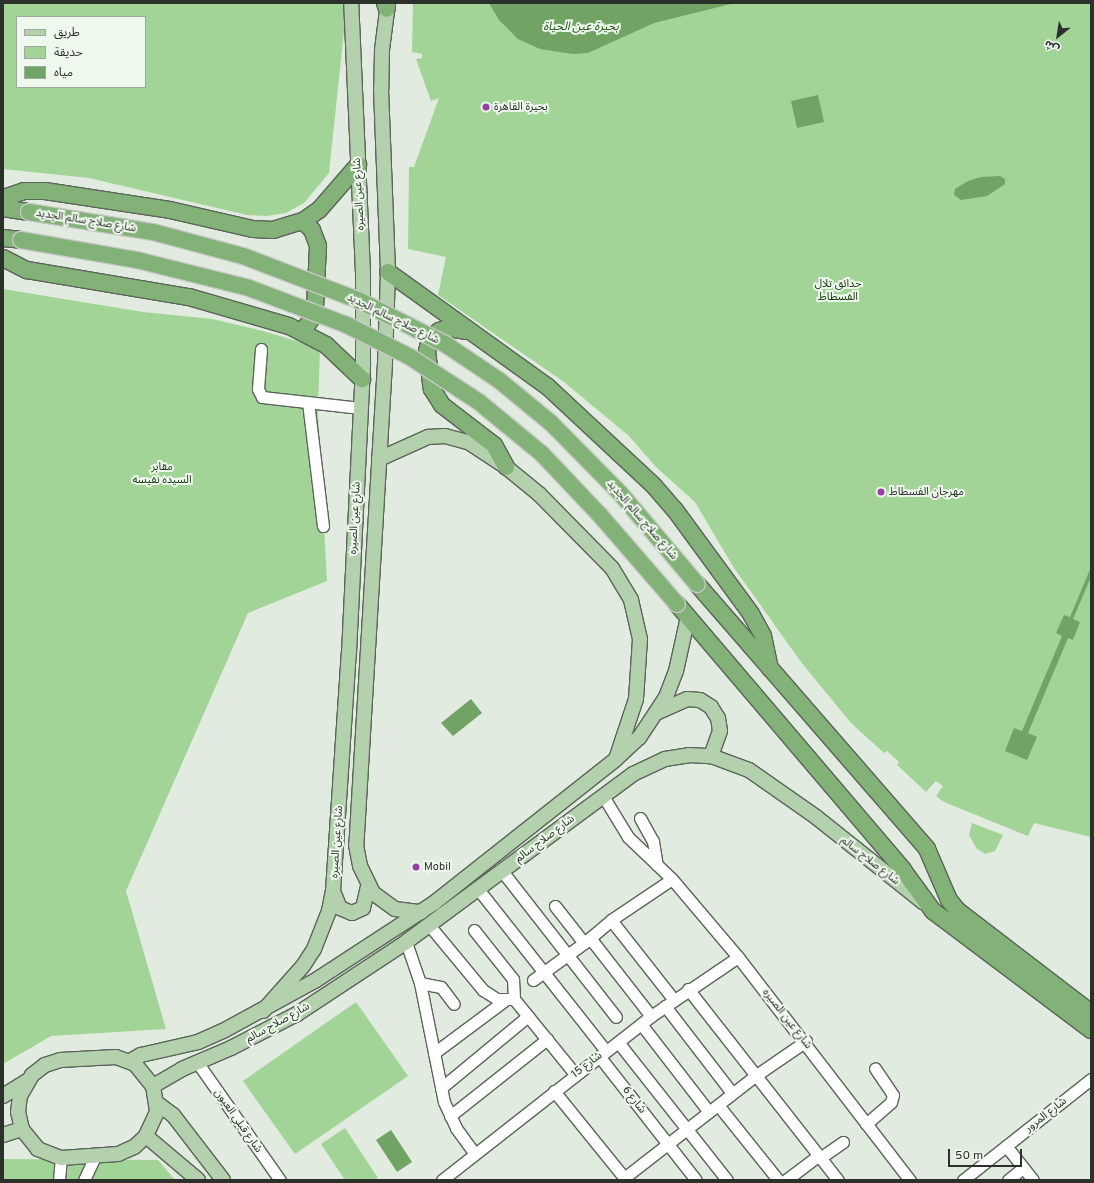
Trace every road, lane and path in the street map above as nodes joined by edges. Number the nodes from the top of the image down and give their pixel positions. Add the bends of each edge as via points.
1 (351, 3) edge
2 (387, 5) edge
3 (358, 165) junction
4 (3, 198) edge
5 (3, 208) edge
6 (303, 221) junction
7 (3, 238) edge
8 (3, 258) edge
9 (388, 272) junction
10 (303, 332) junction
11 (473, 332) junction
12 (261, 349) dead end
13 (362, 379) junction
14 (308, 402) junction
15 (360, 408) junction
16 (379, 459) junction
17 (506, 467) junction
18 (323, 526) dead end
19 (688, 617) junction
20 (770, 668) junction
21 (658, 712) junction
22 (711, 756) junction
23 (616, 760) junction
24 (603, 796) junction
25 (640, 818) dead end
26 (657, 865) junction
27 (502, 871) junction
28 (672, 879) junction
29 (368, 887) junction
30 (478, 888) junction
31 (333, 891) junction
32 (555, 906) dead end
33 (933, 910) junction
34 (421, 912) junction
35 (611, 920) junction
36 (429, 925) junction
37 (474, 930) dead end
38 (587, 941) junction
39 (406, 942) junction
40 (569, 955) junction
41 (738, 957) junction
42 (544, 972) junction
43 (533, 980) dead end
44 (420, 983) junction
45 (688, 989) junction
46 (510, 999) junction
47 (669, 1003) junction
48 (454, 1004) dead end
49 (262, 1011) junction
50 (1091, 1013) edge
51 (528, 1016) junction
52 (651, 1016) junction
53 (616, 1017) dead end
54 (641, 1024) junction
55 (1091, 1030) edge
56 (547, 1039) junction
57 (806, 1041) junction
58 (618, 1042) junction
59 (603, 1053) junction
60 (434, 1054) junction
61 (130, 1061) junction
62 (197, 1062) junction
63 (875, 1068) dead end
64 (575, 1074) junction
65 (754, 1076) junction
66 (1091, 1079) edge
67 (27, 1081) junction
68 (153, 1086) junction
69 (441, 1088) junction
70 (554, 1091) junction
71 (732, 1093) junction
72 (3, 1096) edge
73 (157, 1103) junction
74 (718, 1104) junction
75 (709, 1112) junction
76 (450, 1116) junction
77 (866, 1124) junction
78 (687, 1128) junction
79 (22, 1129) junction
80 (3, 1135) edge
81 (146, 1136) junction
82 (842, 1142) dead end
83 (668, 1144) junction
84 (1006, 1146) junction
85 (475, 1154) junction
86 (95, 1156) junction
87 (819, 1157) junction
88 (62, 1158) junction
89 (1023, 1168) junction
90 (625, 1179) edge
91 (59, 1180) edge
92 (84, 1180) edge
93 (198, 1180) edge
94 (223, 1180) edge
95 (280, 1180) edge
96 (442, 1180) edge
97 (696, 1180) edge
98 (727, 1180) edge
99 (778, 1180) edge
100 (786, 1180) edge
101 (838, 1180) edge
102 (910, 1180) edge
103 (963, 1180) edge
104 (1008, 1180) edge
105 (1032, 1180) edge

1 - 3 main road, شارع عين الصيره
2 - 9 main road, شارع عين الصيره via 381,89
3 - 6 highway via 323,207
3 - 13 main road, شارع عين الصيره via 363,273
4 - 6 highway via 24,191 45,191 170,210 258,230 279,229
5 - 20 highway, شارع صلاح سالم الجديد, bridge via 137,228 243,256 338,292 445,344 500,381 551,423 620,493
6 - 10 highway via 312,230 318,246 315,307
7 - 19 highway, شارع صلاح سالم, bridge via 137,260 248,288 347,325 410,357 479,402 542,454 599,514
8 - 10 highway via 27,270 161,291 216,303
9 - 11 highway
9 - 16 main road, شارع عين الصيره
10 - 13 highway via 336,354
11 - 17 highway via 448,328 439,331 430,339 427,351 432,389 442,405 494,445
11 - 20 highway via 557,395 666,499 758,624 767,646
12 - 14 street via 258,389 260,395 265,398
13 - 15 main road, شارع عين الصيره
14 - 15 street
14 - 18 street
15 - 31 main road, شارع عين الصيره via 349,653
16 - 17 main road via 419,439 445,436 478,447
16 - 29 main road, شارع عين الصيره via 356,844 360,866
17 - 23 main road via 590,544 620,578 631,600 640,639 639,684 633,715
19 - 21 main road, شارع صلاح سالم via 676,671
19 - 33 highway, شارع صلاح سالم via 903,870
20 - 50 highway via 927,849 949,900 957,910
21 - 22 main road via 688,699 700,700 711,707 718,718 720,731
21 - 23 main road, شارع صلاح سالم via 639,738
22 - 24 main road, شارع صلاح سالم via 688,755 654,763 633,774
22 - 33 main road, شارع صلاح سالم via 738,764 766,781
23 - 34 main road, شارع صلاح سالم
24 - 26 street, شارع عين الصيره via 628,837
24 - 27 main road, شارع صلاح سالم
25 - 26 street via 653,841
26 - 28 street, شارع عين الصيره
27 - 30 main road, شارع صلاح سالم
27 - 40 street
28 - 35 street
28 - 41 street, شارع عين الصيره
29 - 31 main road via 363,908 352,913 340,908
29 - 34 main road, شارع عين الصيره via 387,906 403,911
30 - 36 main road, شارع صلاح سالم
30 - 42 street, شارع 6
31 - 49 main road, شارع عين الصيره via 329,911 314,949 303,966
32 - 38 street
33 - 55 highway, شارع صلاح سالم
34 - 49 main road, شارع صلاح سالم via 316,980
35 - 38 street
35 - 47 street
36 - 39 main road, شارع صلاح سالم
36 - 46 street via 482,990 489,995
37 - 46 street via 513,979
38 - 40 street
38 - 52 street
39 - 44 street
39 - 62 main road, شارع صلاح سالم via 297,1014 245,1042
40 - 42 street
40 - 53 street
41 - 45 street, شارع 15
41 - 57 street, شارع عين الصيره
42 - 43 street
42 - 59 street, شارع 6
44 - 48 street via 441,987
44 - 60 street
45 - 47 street, شارع 15
45 - 65 street
46 - 51 street
46 - 60 street
47 - 52 street, شارع 15
47 - 71 street
49 - 61 main road, شارع صلاح سالم via 198,1042 141,1055
51 - 56 street
51 - 69 street
52 - 54 street, شارع 15
54 - 58 street, شارع 15
54 - 75 street
56 - 64 street
56 - 76 street
57 - 65 street
57 - 77 street, شارع عين الصيره
58 - 59 street, شارع 15
58 - 78 street
59 - 64 street, شارع 15
59 - 83 street, شارع 6
60 - 69 street
61 - 67 main road via 116,1057 60,1060 45,1065
61 - 68 main road via 146,1074
62 - 68 main road, شارع صلاح سالم
62 - 95 street, شارع قبلي العيون
63 - 77 street via 893,1094 891,1102
64 - 70 street, شارع 15
65 - 71 street
65 - 87 street
66 - 84 street, شارع المرور
67 - 72 main road
67 - 79 main road via 19,1104
68 - 73 main road
69 - 76 street
70 - 85 street, شارع 15
70 - 90 street
71 - 74 street
73 - 81 main road via 155,1120
73 - 94 main road via 173,1115
74 - 75 street
74 - 99 street
75 - 78 street
76 - 85 street
77 - 102 street, شارع عين الصيره
78 - 83 street
78 - 98 street
79 - 80 main road
79 - 88 main road via 38,1149
81 - 86 main road via 126,1152
81 - 93 main road
82 - 87 street
83 - 90 street
83 - 97 street, شارع 6
84 - 89 street
84 - 103 street, شارع المرور
85 - 96 street, شارع 15
86 - 88 main road
86 - 92 street
87 - 100 street
87 - 101 street
88 - 91 street
89 - 104 street
89 - 105 street

